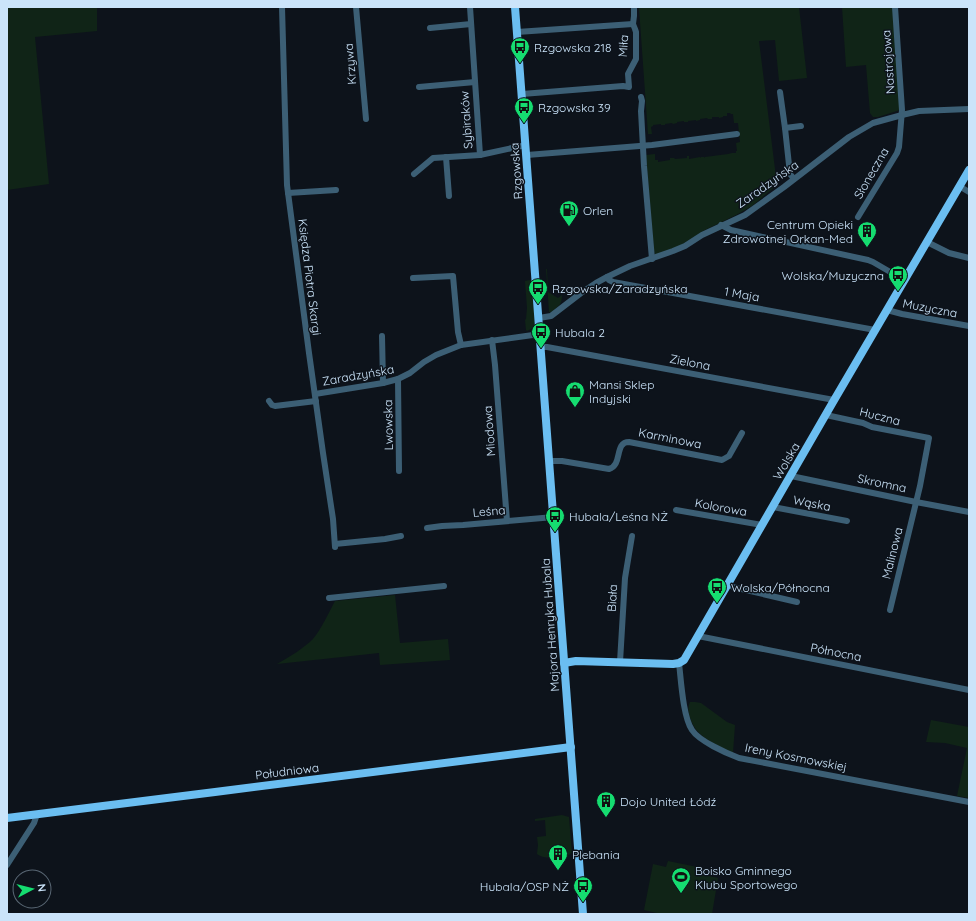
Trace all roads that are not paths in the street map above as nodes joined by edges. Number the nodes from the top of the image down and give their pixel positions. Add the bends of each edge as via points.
1 (282, 7) edge
2 (356, 7) edge
3 (470, 7) edge
4 (515, 7) edge
5 (634, 7) edge
6 (895, 7) edge
7 (471, 24) junction
8 (633, 24) junction
9 (430, 28) dead end
10 (517, 32) junction
11 (474, 82) junction
12 (419, 87) dead end
13 (780, 92) dead end
14 (522, 94) junction
15 (641, 97) dead end
16 (969, 109) edge
17 (902, 115) junction
18 (366, 120) dead end
19 (800, 126) dead end
20 (785, 128) junction
21 (736, 134) dead end
22 (526, 145) junction
23 (643, 146) junction
24 (480, 155) junction
25 (526, 155) junction
26 (446, 157) junction
27 (969, 170) edge
28 (414, 174) dead end
29 (794, 179) junction
30 (959, 186) junction
31 (336, 190) dead end
32 (969, 192) edge
33 (288, 193) junction
34 (449, 196) dead end
35 (858, 217) dead end
36 (721, 225) junction
37 (927, 242) junction
38 (969, 258) edge
39 (652, 259) junction
40 (607, 277) junction
41 (413, 278) dead end
42 (904, 280) junction
43 (887, 310) junction
44 (539, 318) junction
45 (969, 326) edge
46 (875, 330) junction
47 (540, 334) junction
48 (382, 336) dead end
49 (492, 340) junction
50 (461, 345) junction
51 (541, 347) junction
52 (398, 379) junction
53 (383, 383) junction
54 (315, 394) junction
55 (834, 400) junction
56 (269, 401) dead end
57 (316, 401) junction
58 (826, 415) junction
59 (742, 433) dead end
60 (929, 438) joint
61 (549, 461) junction
62 (399, 471) dead end
63 (791, 476) junction
64 (916, 502) junction
65 (773, 506) junction
66 (676, 510) dead end
67 (969, 512) edge
68 (554, 517) junction
69 (507, 521) junction
70 (847, 521) dead end
71 (762, 525) junction
72 (427, 528) dead end
73 (401, 536) dead end
74 (632, 536) dead end
75 (728, 584) junction
76 (444, 586) dead end
77 (329, 598) dead end
78 (797, 602) dead end
79 (890, 610) dead end
80 (698, 636) junction
81 (564, 662) junction
82 (620, 662) junction
83 (679, 663) junction
84 (969, 690) edge
85 (571, 747) junction
86 (969, 802) edge
87 (38, 814) junction
88 (7, 818) edge
89 (7, 865) edge
90 (583, 914) edge

1 - 33 street, Księdza Piotra Skargi
2 - 18 street, Krzywa
3 - 7 street, Sybiraków
4 - 10 street, Rzgowska
5 - 8 street, Miła
6 - 17 street, Nastrojowa
7 - 9 street
7 - 11 street, Sybiraków
8 - 10 street
8 - 14 street, Miła via 636,32 636,55 628,74 629,87
10 - 14 street, Rzgowska
11 - 12 street, Sybiraków
11 - 24 street, Sybiraków
13 - 20 street
14 - 22 street, Rzgowska
15 - 23 street
16 - 17 street, Zaradzyńska via 919,111
17 - 29 street, Zaradzyńska via 873,123
17 - 35 street, Słoneczna via 897,153
19 - 20 street
20 - 29 street via 790,174
21 - 23 street
22 - 24 street
22 - 25 street, Rzgowska
23 - 25 street
23 - 39 street
24 - 26 street, Sybiraków
25 - 44 street, Rzgowska
26 - 28 street, Sybiraków via 433,158
26 - 34 street
27 - 30 street, Wolska
29 - 36 street, Zaradzyńska via 745,215
30 - 32 street
30 - 37 street, Wolska
31 - 33 street
33 - 54 street, Księdza Piotra Skargi
36 - 39 street, Zaradzyńska via 685,246
36 - 42 street via 728,229 868,260
37 - 38 street
37 - 42 street, Wolska
39 - 40 street, Zaradzyńska
40 - 44 street, Zaradzyńska via 550,316
40 - 46 street, 1 Maja via 613,282
41 - 50 street via 453,276
42 - 43 street, Wolska
43 - 45 street, Muzyczna
43 - 46 street, Wolska
44 - 47 street, Rzgowska
46 - 55 street, Wolska
47 - 49 street, Zaradzyńska
47 - 51 street, Majora Henryka Hubala
48 - 53 street
49 - 50 street, Zaradzyńska
49 - 69 street, Miodowa
50 - 52 street, Zaradzyńska via 436,355
51 - 55 street, Zielona
51 - 61 street, Majora Henryka Hubala
52 - 53 street, Zaradzyńska
52 - 62 street, Lwowska
53 - 54 street, Zaradzyńska
54 - 57 street, Księdza Piotra Skargi
55 - 58 street, Wolska
56 - 57 street via 275,406
57 - 73 street, Księdza Piotra Skargi via 335,546
58 - 60 street, Huczna
58 - 63 street, Wolska
59 - 61 street, Karminowa via 731,454 722,460 625,442 616,465 609,470
60 - 64 street, Malinowa
61 - 68 street, Majora Henryka Hubala
63 - 64 street, Skromna
63 - 65 street, Wolska
64 - 67 street, Skromna
64 - 79 street, Malinowa
65 - 70 street, Wąska
65 - 71 street, Wolska
66 - 71 street, Kolorowa
68 - 69 street, Leśna
68 - 81 street, Majora Henryka Hubala
69 - 72 street, Leśna
71 - 75 street, Wolska
74 - 82 street, Biała via 625,578
75 - 78 street
75 - 80 street, Wolska
76 - 77 street
80 - 83 street, Wolska via 684,660
80 - 84 street, Północna
81 - 82 street
81 - 85 street, Majora Henryka Hubala
82 - 83 street
83 - 86 street, Ireny Kosmowskiej via 689,725 702,739 725,752 739,758
85 - 87 street, Południowa
85 - 90 street, Majora Henryka Hubala
87 - 88 street, Południowa
87 - 89 street

